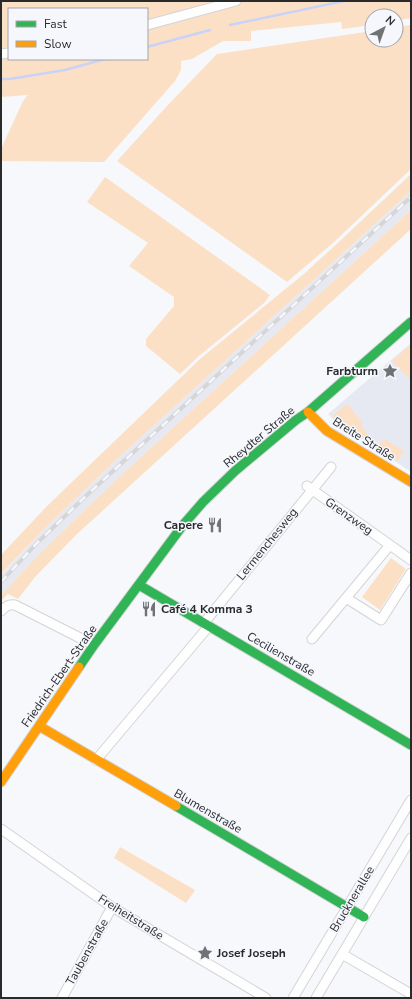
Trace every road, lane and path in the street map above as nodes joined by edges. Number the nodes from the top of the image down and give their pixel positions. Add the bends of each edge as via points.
1 (236, 1) edge
2 (148, 25) edge
3 (411, 322) edge
4 (308, 412) junction
5 (331, 466) dead end
6 (411, 482) edge
7 (309, 488) junction
8 (390, 545) junction
9 (411, 560) edge
10 (411, 573) edge
11 (139, 585) junction
12 (346, 598) junction
13 (1, 611) edge
14 (207, 624) junction
15 (312, 639) dead end
16 (94, 645) junction
17 (39, 726) junction
18 (411, 745) edge
19 (96, 760) junction
20 (2, 781) edge
21 (411, 800) edge
22 (1, 829) edge
23 (411, 838) edge
24 (112, 906) junction
25 (347, 907) junction
26 (364, 917) junction
27 (342, 954) junction
28 (411, 994) edge
29 (62, 998) edge
30 (266, 998) edge
31 (293, 998) edge
32 (316, 998) edge

1 - 2 street
3 - 4 street, Rheydter Straße
4 - 6 street, Breite Straße via 327,431
4 - 11 street, Rheydter Straße via 235,471 203,502
5 - 7 street, Lermenchesweg
7 - 8 street, Grenzweg
7 - 14 street, Lermenchesweg
8 - 9 street, Grenzweg
8 - 12 street
10 - 12 street via 381,620
11 - 14 street, Cecilienstraße
11 - 16 street, Friedrich-Ebert-Straße
12 - 15 street
13 - 16 street via 8,605 18,607
14 - 18 street, Cecilienstraße
14 - 19 street, Lermenchesweg
16 - 17 street, Friedrich-Ebert-Straße
17 - 19 street, Blumenstraße
17 - 20 street, Friedrich-Ebert-Straße
19 - 25 street, Blumenstraße
21 - 25 street, Brucknerallee
22 - 24 street, Freiheitstraße
23 - 26 street, Brucknerallee
24 - 29 street, Taubenstraße
24 - 30 street, Freiheitstraße
25 - 26 street, Blumenstraße
25 - 31 street, Brucknerallee
26 - 27 street, Brucknerallee
27 - 28 street
27 - 32 street, Brucknerallee

